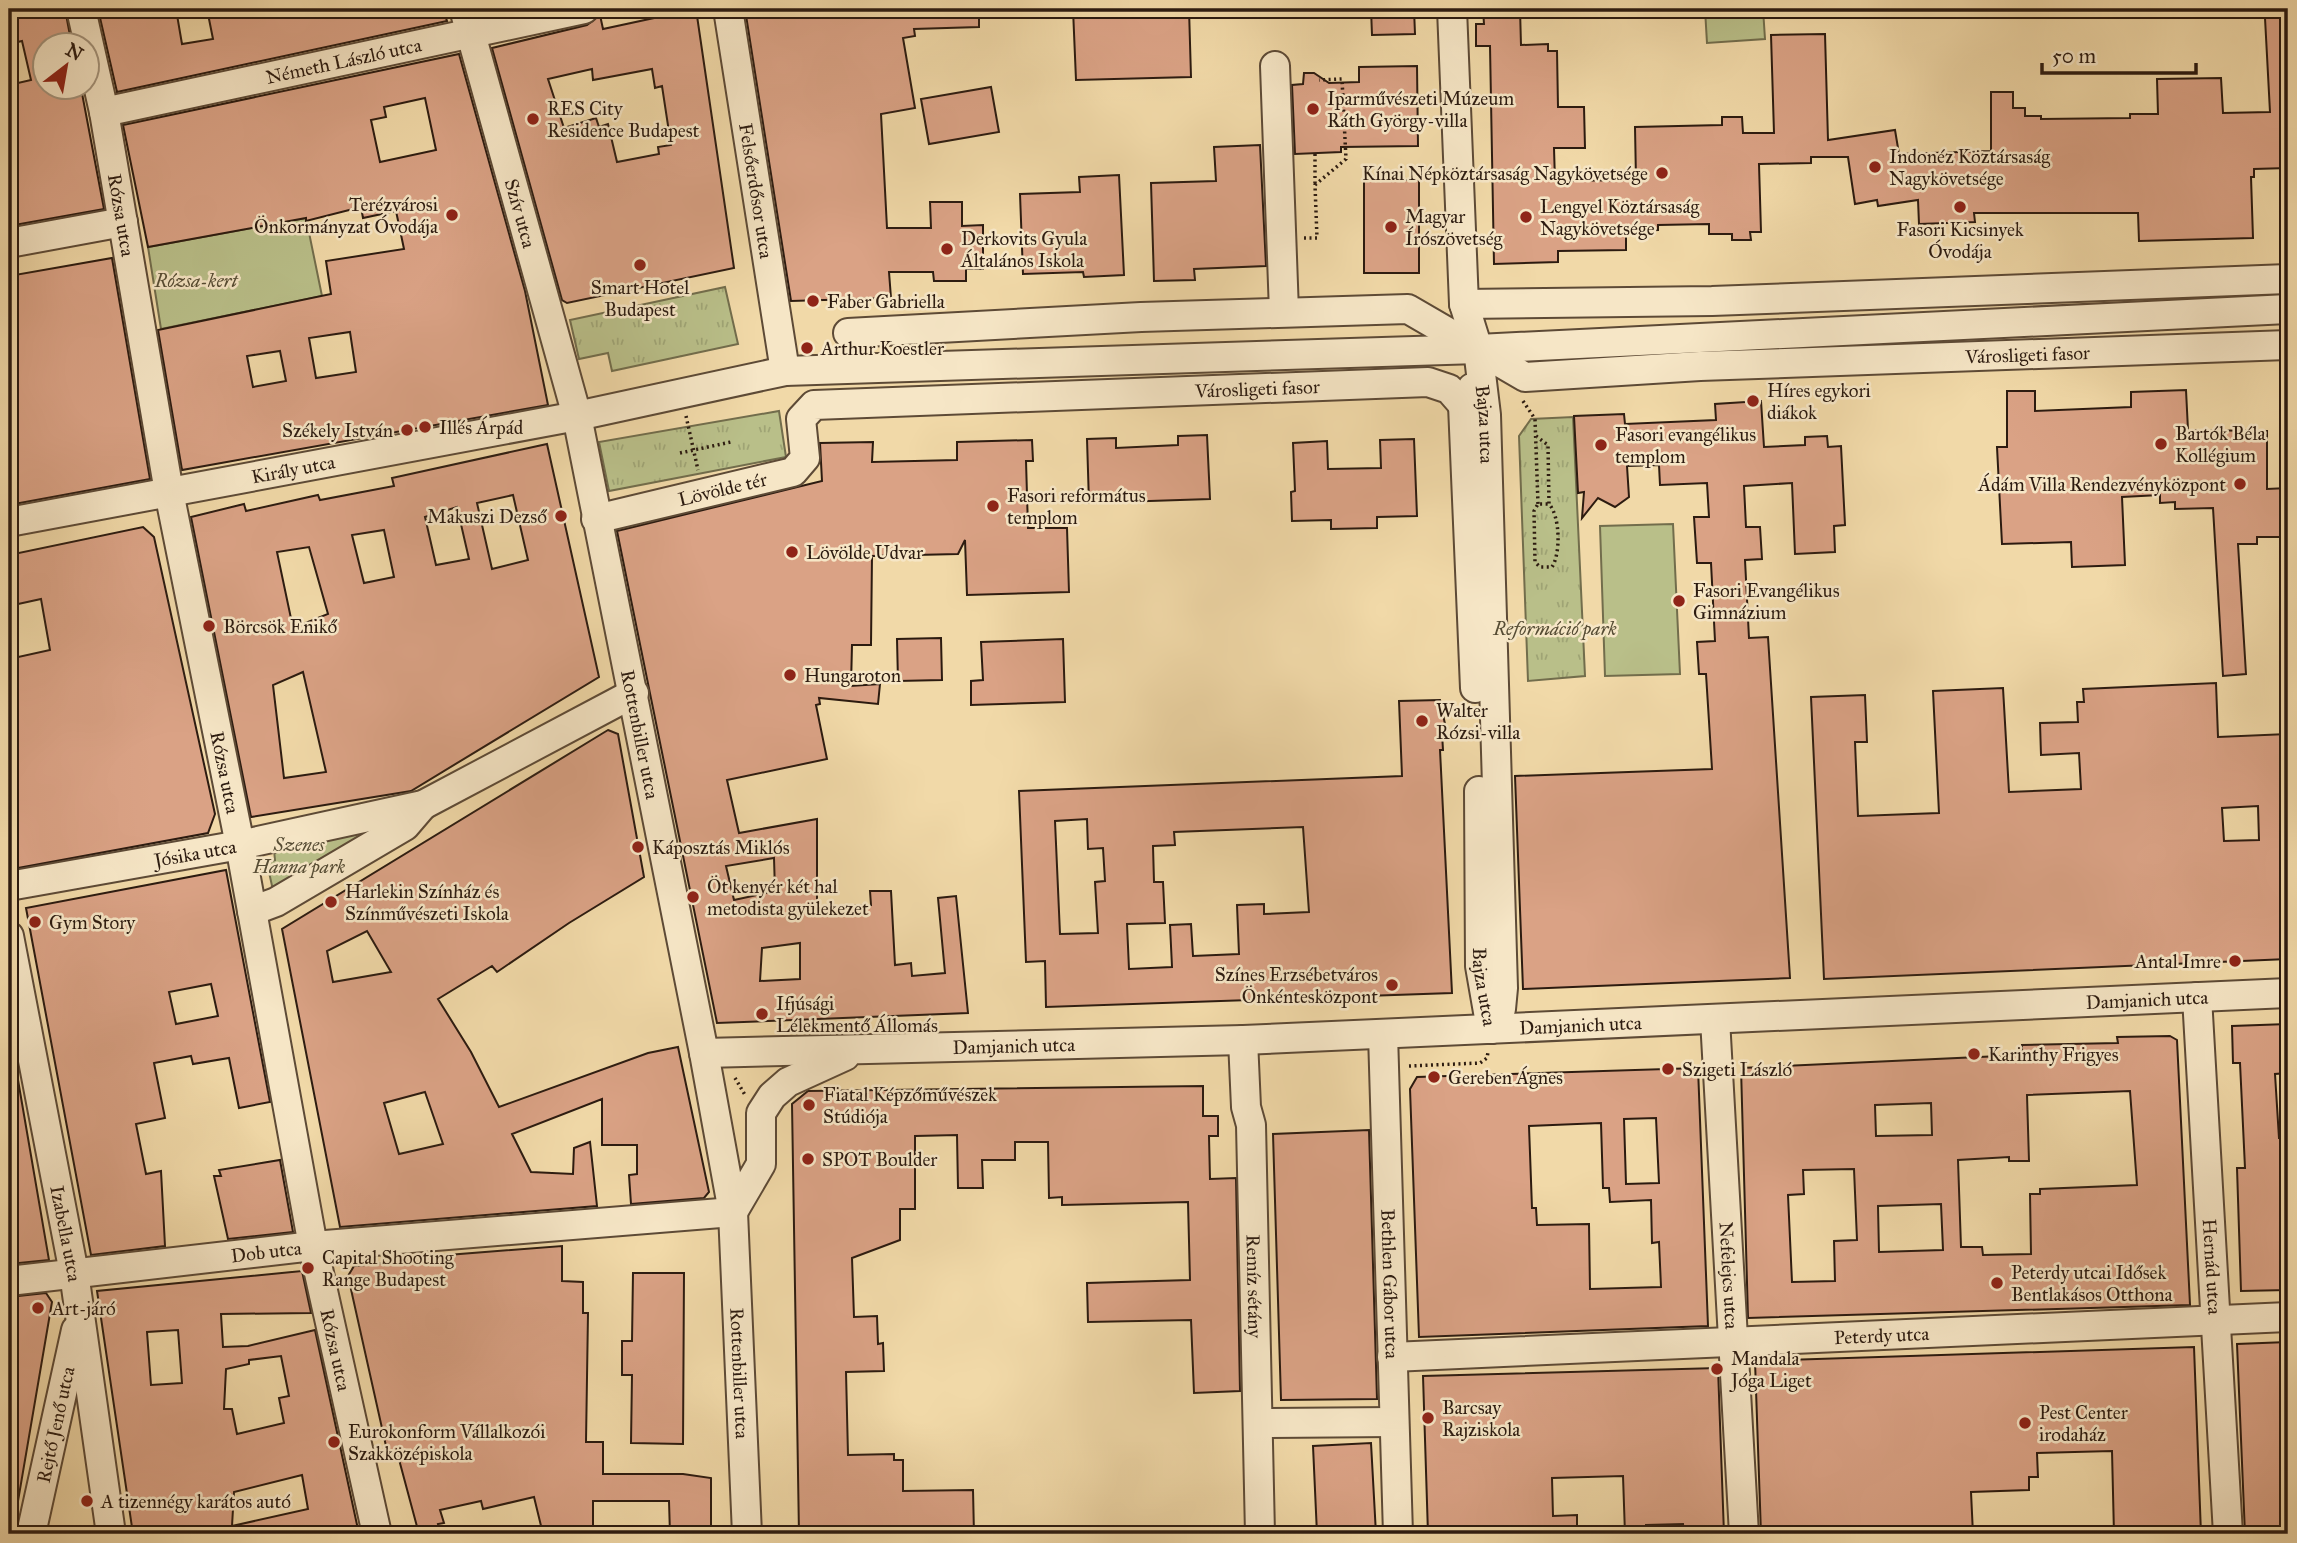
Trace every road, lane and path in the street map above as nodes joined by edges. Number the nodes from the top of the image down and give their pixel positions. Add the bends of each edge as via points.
1 (82, 9) edge
2 (584, 9) edge
3 (728, 9) edge
4 (1452, 9) edge
5 (468, 21) edge
6 (1275, 66) dead end
7 (1319, 80) dead end
8 (104, 113) junction
9 (1315, 153) dead end
10 (1315, 185) junction
11 (123, 222) junction
12 (1281, 238) junction
13 (9, 243) edge
14 (2287, 279) edge
15 (1849, 295) junction
16 (1712, 301) junction
17 (1464, 304) junction
18 (2288, 309) edge
19 (1284, 312) junction
20 (1226, 314) junction
21 (924, 329) junction
22 (1850, 331) junction
23 (848, 332) dead end
24 (1766, 335) junction
25 (1713, 338) junction
26 (2288, 345) edge
27 (1227, 357) junction
28 (1479, 361) junction
29 (1042, 362) junction
30 (1767, 363) junction
31 (926, 366) junction
32 (785, 371) junction
33 (682, 393) junction
34 (1044, 397) junction
35 (1520, 397) dead end
36 (1463, 405) junction
37 (577, 416) junction
38 (801, 419) joint
39 (1536, 436) junction
40 (731, 443) dead end
41 (694, 450) junction
42 (680, 453) dead end
43 (169, 492) junction
44 (703, 493) junction
45 (1538, 504) junction
46 (1549, 504) junction
47 (596, 519) junction
48 (9, 522) edge
49 (1481, 591) junction
50 (634, 693) junction
51 (422, 805) junction
52 (240, 845) junction
53 (9, 886) edge
54 (252, 911) junction
55 (9, 936) edge
56 (2288, 993) edge
57 (2197, 997) junction
58 (1716, 1019) junction
59 (1491, 1029) junction
60 (1383, 1034) junction
61 (1243, 1040) junction
62 (852, 1052) junction
63 (704, 1053) junction
64 (1384, 1067) junction
65 (733, 1212) junction
66 (313, 1246) junction
67 (74, 1273) junction
68 (9, 1281) edge
69 (80, 1314) junction
70 (2288, 1317) edge
71 (2215, 1320) junction
72 (1733, 1342) junction
73 (1392, 1357) junction
74 (1258, 1415) junction
75 (1394, 1422) junction
76 (31, 1534) edge
77 (111, 1534) edge
78 (377, 1534) edge
79 (747, 1534) edge
80 (1260, 1534) edge
81 (1398, 1534) edge
82 (1744, 1534) edge
83 (2228, 1534) edge

1 - 8 street, Rózsa utca
2 - 5 street, Németh László utca
3 - 32 street, Felsőerdősor utca
4 - 17 street, Bajza utca
5 - 8 street, Németh László utca
5 - 37 street, Szív utca
6 - 12 street
7 - 10 path via 1342,79 1346,159
8 - 11 street, Rózsa utca
9 - 10 path
10 - 12 path via 1317,237
11 - 13 street
11 - 43 street, Rózsa utca
12 - 19 street
14 - 15 street, Városligeti fasor
14 - 18 street, Városligeti fasor
15 - 16 street, Városligeti fasor
15 - 22 street
16 - 17 street, Városligeti fasor
16 - 25 street
17 - 28 street, Bajza utca
18 - 22 street, Városligeti fasor
19 - 20 street, Városligeti fasor
19 - 28 street, Városligeti fasor via 1408,309
20 - 21 street, Városligeti fasor
20 - 27 street, Városligeti fasor
21 - 23 street, Városligeti fasor
21 - 31 street
22 - 24 street, Városligeti fasor
24 - 25 street, Városligeti fasor
24 - 30 street
25 - 28 street, Városligeti fasor
26 - 30 street, Városligeti fasor
27 - 28 street, Városligeti fasor
27 - 29 street, Városligeti fasor
28 - 30 street, Városligeti fasor via 1525,377
28 - 36 street, Bajza utca
28 - 49 street, Bajza utca via 1486,415
29 - 31 street, Városligeti fasor
29 - 34 street
31 - 32 street, Városligeti fasor
32 - 33 street
33 - 37 street
33 - 41 path
34 - 36 street, Városligeti fasor via 1428,382 1449,388
34 - 38 street, Városligeti fasor via 814,405
35 - 39 path via 1535,419
36 - 49 street, Bajza utca
37 - 43 street, Király utca
37 - 47 street, Rottenbiller utca
38 - 44 street, Lövölde tér via 805,458 793,472
39 - 45 path
39 - 46 path via 1548,444
40 - 41 path
41 - 42 path
41 - 44 path
43 - 48 street, Király utca
43 - 52 street, Rózsa utca
44 - 47 street, Lövölde tér
45 - 46 path
45 - 46 path via 1534,511 1535,562 1552,567 1557,559 1556,511
47 - 50 street, Rottenbiller utca
49 - 59 street, Bajza utca via 1487,761 1480,966
50 - 51 street, Jósika utca
50 - 63 street, Rottenbiller utca
51 - 52 street, Jósika utca
51 - 54 street, Jósika utca via 405,826 276,902
52 - 53 street, Jósika utca
52 - 54 street, Rózsa utca
54 - 66 street, Rózsa utca
55 - 67 street, Izabella utca
56 - 57 street, Damjanich utca
57 - 58 street, Damjanich utca
57 - 71 street, Hernád utca
58 - 59 street, Damjanich utca
58 - 72 street, Nefelejcs utca
59 - 60 street, Damjanich utca
59 - 64 path via 1487,1058 1480,1063
60 - 61 street, Damjanich utca
60 - 64 street, Bethlen Gábor utca
61 - 62 street, Damjanich utca
61 - 74 street, Remíz sétány via 1251,1125
62 - 63 street, Damjanich utca
62 - 65 street via 788,1082 772,1096 761,1113 761,1164
63 - 65 street, Rottenbiller utca
64 - 73 street, Bethlen Gábor utca
65 - 66 street, Dob utca
65 - 79 street, Rottenbiller utca
66 - 67 street, Dob utca
66 - 78 street, Rózsa utca
67 - 68 street, Dob utca
67 - 69 street, Izabella utca
69 - 76 street, Rejtő Jenő utca
69 - 77 street, Izabella utca
70 - 71 street, Peterdy utca
71 - 72 street, Peterdy utca
71 - 83 street, Hernád utca
72 - 73 street, Peterdy utca
72 - 82 street, Nefelejcs utca
73 - 75 street, Bethlen Gábor utca
74 - 75 street
74 - 80 street, Remíz sétány
75 - 81 street, Bethlen Gábor utca

